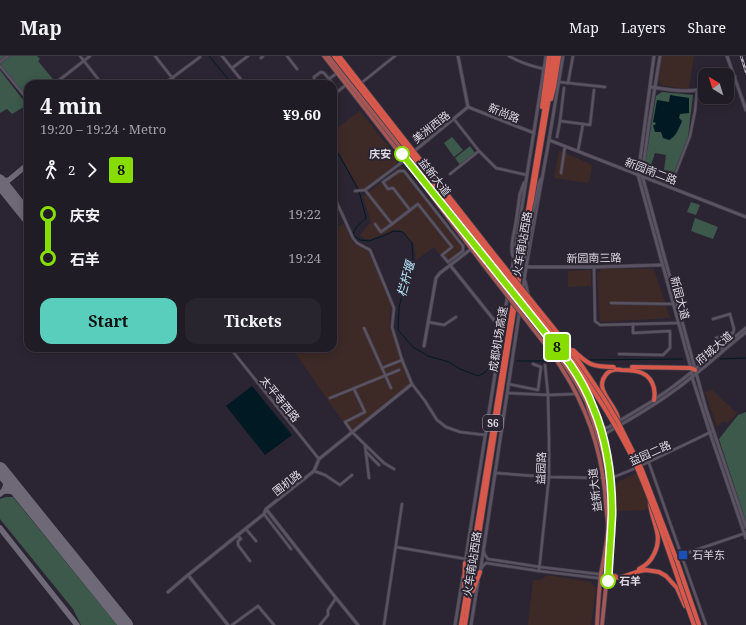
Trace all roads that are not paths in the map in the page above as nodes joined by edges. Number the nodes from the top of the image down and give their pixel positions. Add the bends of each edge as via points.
1 (8, 56) edge
2 (80, 56) edge
3 (90, 56) edge
4 (155, 56) edge
5 (222, 56) edge
6 (248, 56) edge
7 (287, 56) edge
8 (320, 56) edge
9 (324, 56) edge
10 (329, 56) edge
11 (334, 56) edge
12 (339, 56) edge
13 (395, 56) edge
14 (458, 56) edge
15 (509, 56) edge
16 (546, 56) edge
17 (549, 56) edge
18 (554, 56) edge
19 (559, 56) edge
20 (563, 56) edge
21 (573, 56) edge
22 (654, 56) edge
23 (660, 56) edge
24 (727, 56) edge
25 (200, 57) edge
26 (83, 61) junction
27 (0, 62) edge
28 (330, 62) junction
29 (0, 66) edge
30 (232, 68) junction
31 (297, 69) dead end
32 (544, 69) junction
33 (337, 73) junction
34 (735, 77) joint
35 (173, 78) junction
36 (329, 79) joint
37 (59, 80) edge
38 (99, 80) edge
39 (170, 80) edge
40 (239, 80) edge
41 (314, 80) edge
42 (559, 82) junction
43 (568, 83) junction
44 (346, 85) junction
45 (605, 87) dead end
46 (650, 87) junction
47 (655, 87) junction
48 (564, 88) dead end
49 (354, 89) junction
50 (594, 90) dead end
51 (697, 91) joint
52 (337, 92) edge
53 (24, 95) edge
54 (468, 108) junction
55 (746, 110) edge
56 (454, 119) junction
57 (545, 120) junction
58 (560, 121) junction
59 (583, 124) junction
60 (534, 133) junction
61 (557, 137) dead end
62 (550, 140) junction
63 (538, 143) junction
64 (565, 146) junction
65 (578, 151) junction
66 (479, 152) junction
67 (407, 156) junction
68 (405, 160) junction
69 (561, 172) dead end
70 (450, 174) dead end
71 (543, 174) junction
72 (527, 175) junction
73 (638, 175) junction
74 (642, 177) junction
75 (670, 186) junction
76 (365, 190) junction
77 (355, 191) dead end
78 (337, 203) edge
79 (410, 210) junction
80 (746, 217) edge
81 (527, 222) junction
82 (375, 224) dead end
83 (392, 224) junction
84 (471, 249) junction
85 (448, 262) junction
86 (450, 265) junction
87 (662, 265) junction
88 (526, 267) junction
89 (594, 267) junction
90 (525, 275) junction
91 (611, 303) dead end
92 (673, 304) junction
93 (456, 317) dead end
94 (714, 319) dead end
95 (428, 322) junction
96 (678, 323) junction
97 (633, 324) junction
98 (364, 328) dead end
99 (746, 328) edge
100 (502, 330) junction
101 (746, 332) edge
102 (560, 336) junction
103 (716, 338) dead end
104 (424, 346) dead end
105 (233, 352) edge
106 (619, 354) dead end
107 (402, 360) junction
108 (533, 364) dead end
109 (545, 365) dead end
110 (382, 368) junction
111 (614, 369) junction
112 (399, 370) dead end
113 (693, 371) junction
114 (385, 376) junction
115 (692, 377) junction
116 (412, 384) junction
117 (508, 384) junction
118 (391, 388) dead end
119 (354, 389) junction
120 (538, 390) junction
121 (507, 393) junction
122 (576, 394) junction
123 (537, 395) junction
124 (548, 395) junction
125 (330, 398) dead end
126 (654, 400) junction
127 (586, 401) junction
128 (618, 422) junction
129 (594, 424) junction
130 (352, 432) junction
131 (713, 432) junction
132 (710, 433) junction
133 (485, 435) junction
134 (365, 444) junction
135 (601, 444) junction
136 (366, 451) junction
137 (318, 459) junction
138 (649, 463) junction
139 (378, 465) dead end
140 (394, 469) dead end
141 (314, 471) junction
142 (494, 473) junction
143 (352, 475) dead end
144 (549, 477) junction
145 (369, 478) dead end
146 (603, 478) junction
147 (609, 479) junction
148 (650, 499) junction
149 (402, 504) dead end
150 (266, 509) junction
151 (264, 514) junction
152 (746, 527) edge
153 (246, 528) junction
154 (745, 534) edge
155 (238, 535) junction
156 (746, 538) edge
157 (256, 541) dead end
158 (396, 547) junction
159 (291, 549) dead end
160 (483, 549) junction
161 (681, 555) junction
162 (250, 561) dead end
163 (465, 561) junction
164 (540, 567) junction
165 (639, 570) junction
166 (539, 571) junction
167 (480, 572) junction
168 (188, 575) junction
169 (601, 576) junction
170 (607, 577) junction
171 (168, 592) dead end
172 (336, 598) junction
173 (469, 600) junction
174 (463, 613) junction
175 (694, 618) junction
176 (228, 625) edge
177 (232, 625) edge
178 (274, 625) edge
179 (320, 625) edge
180 (358, 625) edge
181 (384, 625) edge
182 (455, 625) edge
183 (461, 625) edge
184 (465, 625) edge
185 (471, 625) edge
186 (597, 625) edge
187 (602, 625) edge
188 (694, 625) edge
189 (699, 625) edge
190 (706, 625) edge

1 - 27 street
2 - 26 street
3 - 26 street
4 - 35 street
5 - 30 street
6 - 30 street
7 - 31 street
8 - 28 main road
9 - 28 main road, 益新大道
10 - 28 main road, 益新大道
11 - 148 highway, bridge via 588,382 634,461
12 - 102 highway, bridge
13 - 49 street
14 - 54 street
15 - 32 street via 529,66
16 - 32 street
17 - 63 highway
18 - 57 highway, 成都机场高速 / S6
18 - 63 highway, 成都机场高速 / S6
19 - 57 highway
20 - 42 street, 火车南站西路 / S6
21 - 43 street
22 - 46 street, 新园大道
23 - 47 street, 新园大道
24 - 34 street
25 - 35 street
26 - 37 street
26 - 38 street
28 - 33 main road, 益新大道
28 - 49 main road, 益新大道
29 - 53 street
30 - 40 street
32 - 60 street
33 - 36 street
33 - 44 main road, 益新大道
34 - 55 street
35 - 39 street
36 - 41 street via 321,72
42 - 43 street
42 - 62 street, 火车南站西路 / S6
43 - 45 street
44 - 52 street
44 - 68 main road, 益新大道
46 - 47 street
46 - 73 street, 新园大道
47 - 51 street
47 - 74 street, 新园大道
48 - 58 street
49 - 67 main road, 益新大道
50 - 59 street via 590,125
51 - 75 street via 690,136
54 - 56 street, 美洲西路
54 - 60 street, 新尚路
56 - 66 street
56 - 67 street, 美洲西路
57 - 81 highway, 成都机场高速 / S6
58 - 59 street
58 - 61 street
59 - 65 street
60 - 72 street
62 - 64 street, 新园南二路
62 - 71 street, 火车南站西路 / S6
63 - 81 highway, 成都机场高速 / S6
64 - 65 street, 新园南二路
64 - 69 street
65 - 73 street, 新园南二路
66 - 70 street
66 - 72 street via 496,168
67 - 68 street, 美洲西路
67 - 127 main road, 益新大道, bridge via 557,353
68 - 76 street
68 - 84 main road, 益新大道
71 - 72 street, bridge via 539,183 527,253 525,258 517,260 512,253 520,194
71 - 88 street, 火车南站西路 / S6
72 - 100 street
73 - 74 street, 新园南二路
73 - 87 street, 新园大道
74 - 75 street, 新园南二路
74 - 113 street, 新园大道
75 - 80 street, 新园南二路
76 - 77 street
76 - 83 street
78 - 107 street via 353,238 370,250 394,308 392,327
79 - 83 street
79 - 85 street via 418,204 452,247 442,255
79 - 85 street via 393,188 388,189 383,182 398,170 404,171 462,246 463,251
81 - 173 highway, 成都机场高速 / S6
81 - 174 highway, 成都机场高速 / S6
82 - 83 street via 381,232
84 - 86 street
84 - 122 main road, 益新大道, bridge via 554,356
85 - 86 street
86 - 95 street via 436,278
86 - 100 street
87 - 89 street, 新园南三路
87 - 92 street, 新园大道
88 - 89 street, 新园南三路
88 - 90 street, 火车南站西路 / S6
89 - 97 street via 596,321 600,325
90 - 117 street, 火车南站西路 / S6
90 - 127 street via 528,295 576,355 584,371 588,388
91 - 92 street
92 - 96 street, 新园大道
93 - 95 street via 444,325
94 - 103 street via 730,314 734,329 733,333
95 - 104 street
96 - 97 street
96 - 113 street, 新园大道
97 - 106 street via 633,333 670,331 670,348 663,355
98 - 110 street
99 - 113 street, 府城大道
100 - 133 street
101 - 113 street, 府城大道
102 - 111 highway, bridge via 586,362
102 - 128 highway, bridge via 594,382
105 - 137 street, 太平寺西路
107 - 110 street
107 - 116 street
108 - 120 street via 541,367
109 - 124 street, 益园路
110 - 114 street
111 - 113 highway
111 - 126 highway via 634,370 646,375 654,388
111 - 128 highway via 606,375 602,386 618,416
112 - 114 street
113 - 115 street, 新园大道
113 - 126 street
113 - 131 street, 新园大道
114 - 118 street
114 - 119 street
115 - 132 street, 新园大道
115 - 135 street via 652,406 608,432 602,438
116 - 130 street
116 - 133 street via 437,420 446,427 460,432
117 - 120 street
117 - 121 street, 火车南站西路 / S6
119 - 125 street
119 - 130 street via 365,412 345,422
120 - 123 street
121 - 123 street
121 - 142 street, 火车南站西路 / S6
122 - 124 street
122 - 146 main road, 益新大道 via 592,432
123 - 124 street
124 - 144 street, 益园路
126 - 129 street via 609,427 604,429
127 - 129 main road, 益新大道
128 - 175 highway, bridge via 649,486 677,561
129 - 135 main road, 益新大道
130 - 134 street
130 - 137 street
131 - 132 street, 益园二路
131 - 152 street, 新园大道
132 - 138 street, 益园二路
132 - 154 street, 新园大道
133 - 163 street
134 - 136 street
134 - 140 street
135 - 147 main road, 益新大道
136 - 139 street
136 - 145 street
137 - 141 street, 围机路
138 - 147 street, 益园二路
138 - 161 street
141 - 143 street via 340,485
141 - 150 street, 围机路
142 - 144 street
142 - 160 street, 火车南站西路 / S6
144 - 146 street
144 - 164 street, 益园路
146 - 147 street
146 - 169 main road, 益新大道 via 608,527
147 - 170 main road, 益新大道 via 612,528
148 - 165 highway, bridge via 649,505 658,535 658,545 652,558
148 - 175 highway, bridge
149 - 158 street
150 - 151 street, 围机路
150 - 172 street
151 - 153 street
151 - 159 street
153 - 155 street
153 - 157 street
154 - 156 street, 新园大道
154 - 161 street
155 - 162 street via 241,539 238,545
155 - 168 street
158 - 163 street
158 - 181 street
160 - 164 street via 488,559
160 - 167 street, 火车南站西路 / S6
161 - 190 street
163 - 174 highway
163 - 182 street
164 - 166 street, 益园路
164 - 169 street
165 - 170 highway via 622,576
165 - 175 highway, bridge via 652,570 666,576 677,588
166 - 167 street via 486,563
166 - 169 street
167 - 173 highway
167 - 185 street, 火车南站西路 / S6
168 - 171 street
168 - 176 street
169 - 170 street
169 - 186 main road, 益新大道
170 - 187 main road, 益新大道
172 - 179 street
172 - 180 street
173 - 184 highway, 成都机场高速 / S6
174 - 183 highway, 成都机场高速 / S6
175 - 188 highway, bridge
175 - 189 highway, bridge
177 - 178 street via 258,606

